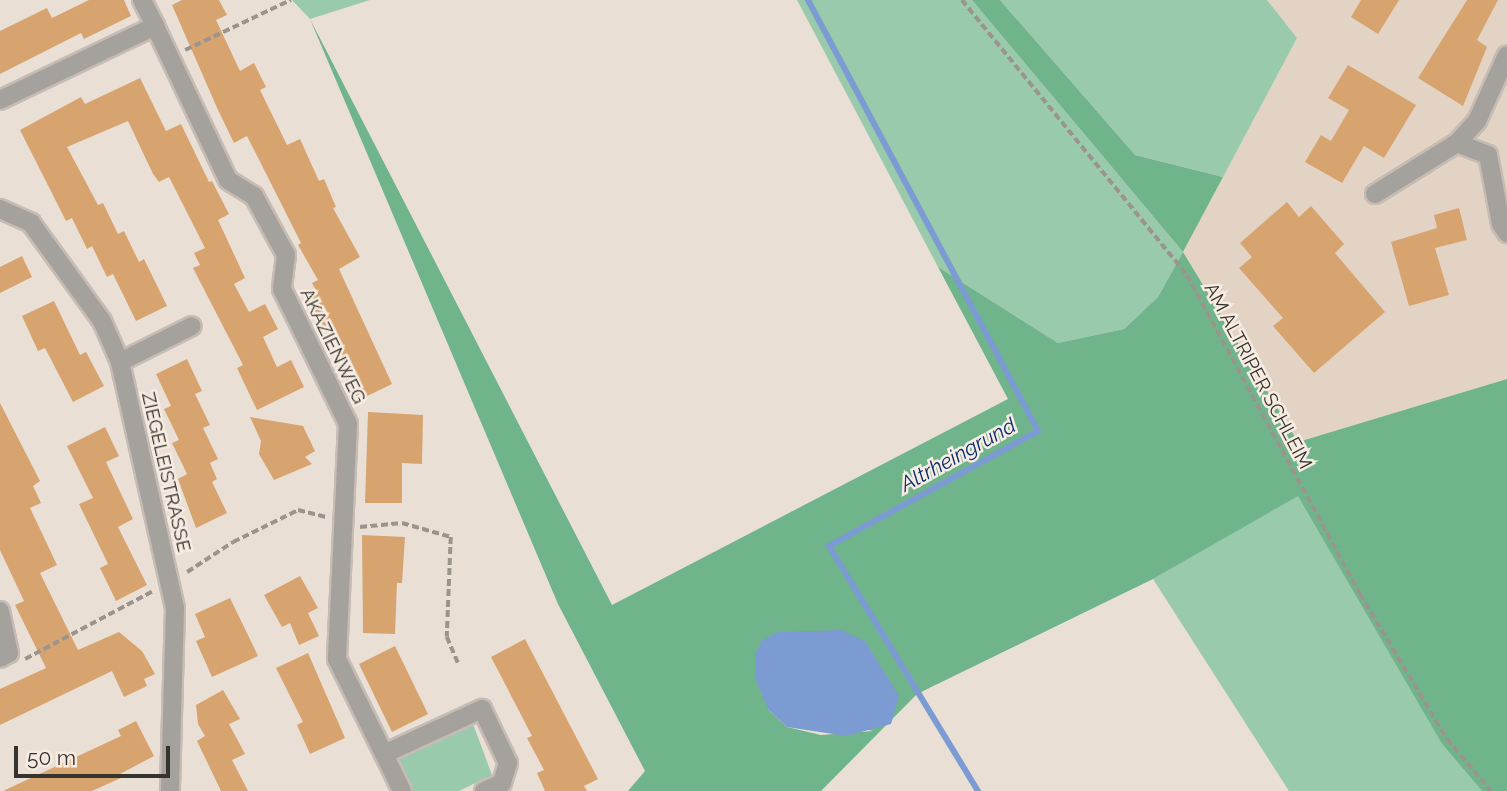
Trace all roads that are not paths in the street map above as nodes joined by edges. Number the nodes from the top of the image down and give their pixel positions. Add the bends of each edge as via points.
1 (142, 0) edge
2 (155, 26) junction
3 (1507, 55) edge
4 (0, 100) edge
5 (1457, 142) junction
6 (1375, 194) dead end
7 (0, 209) edge
8 (1507, 233) edge
9 (192, 326) dead end
10 (120, 362) junction
11 (0, 611) edge
12 (4, 655) edge
13 (383, 754) junction
14 (170, 791) edge
15 (402, 791) edge
16 (484, 791) edge

1 - 2 street, AKAZIENWEG
2 - 4 street
2 - 13 street, AKAZIENWEG via 228,180 254,196 286,255 282,289 348,424 337,659
3 - 5 street via 1477,121
5 - 6 street
5 - 8 street via 1488,155 1501,224
7 - 10 street, ZIEGELEISTRASSE via 31,223 102,321
9 - 10 street
10 - 14 street, ZIEGELEISTRASSE via 175,608
11 - 12 street
13 - 15 street, AKAZIENWEG
13 - 16 street via 482,709 508,764 502,783

